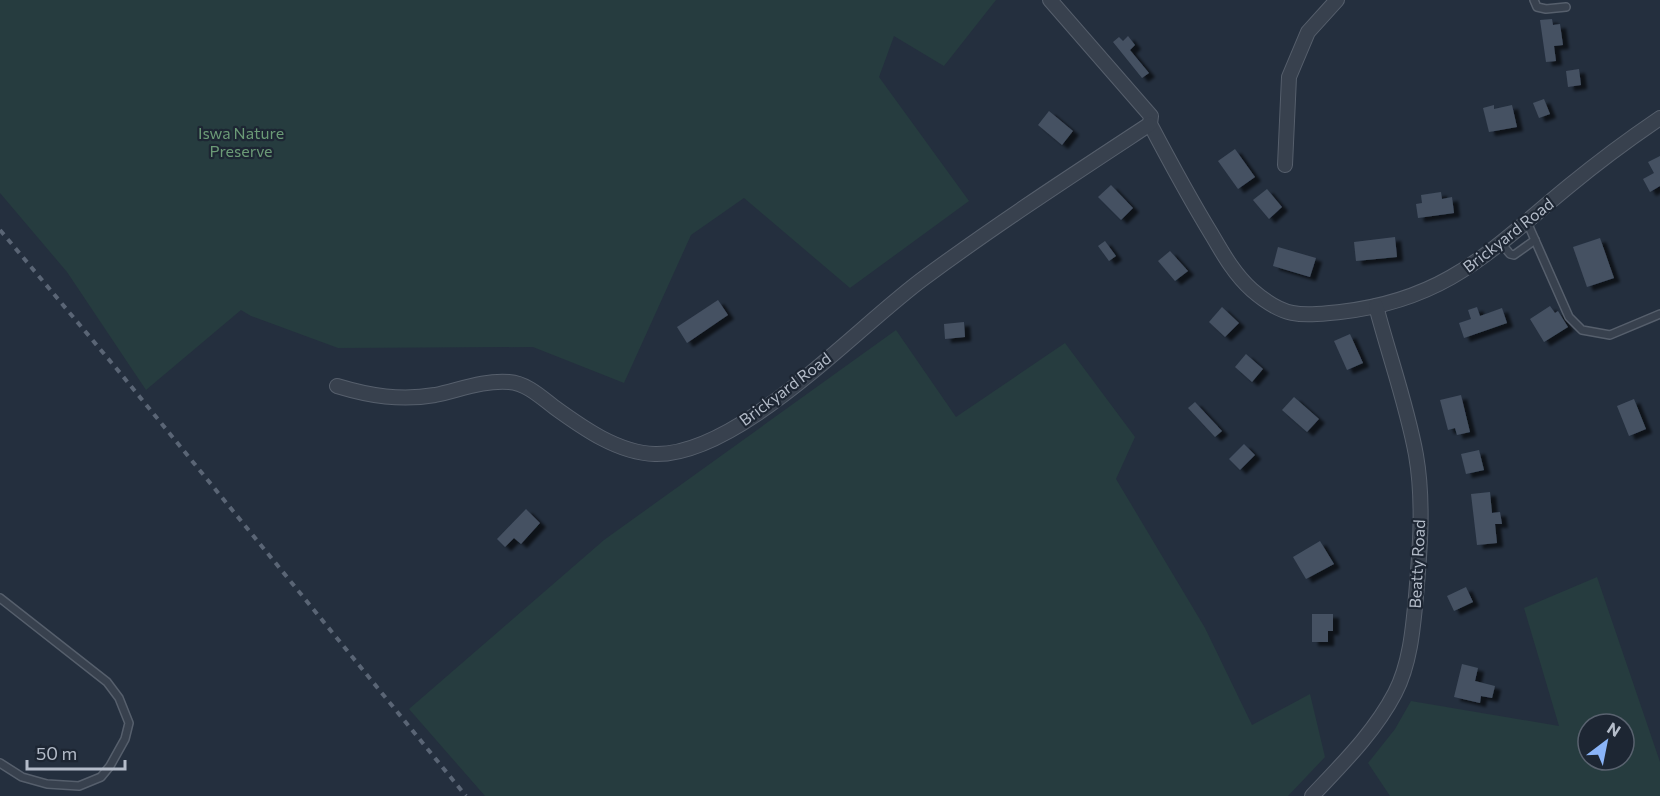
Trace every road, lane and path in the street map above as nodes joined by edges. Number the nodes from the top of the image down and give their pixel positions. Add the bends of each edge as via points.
1 (1050, 0) edge
2 (1337, 0) edge
3 (1534, 0) edge
4 (1566, 7) dead end
5 (1660, 118) edge
6 (1150, 124) junction
7 (1285, 165) dead end
8 (1527, 222) junction
9 (1535, 240) junction
10 (1502, 244) junction
11 (1376, 306) junction
12 (1660, 315) edge
13 (337, 386) dead end
14 (0, 598) edge
15 (0, 763) edge
16 (1312, 796) edge

1 - 6 street, Brickyard Road via 1151,116
2 - 7 street via 1308,32 1289,77
3 - 4 lane via 1537,7 1546,9
5 - 8 street, Brickyard Road
6 - 11 street, Brickyard Road via 1226,258 1252,290 1294,315
6 - 13 street, Brickyard Road via 921,280 766,407 732,429 686,450 658,454 635,451 591,432 526,387 510,382 407,398 367,395
8 - 9 lane
8 - 10 street, Brickyard Road
9 - 10 lane via 1514,255
9 - 12 lane via 1569,316 1582,330 1610,334
10 - 11 street, Brickyard Road via 1446,280 1407,298
11 - 16 street, Beatty Road via 1416,455 1420,514 1414,614 1405,665 1391,701 1364,739
14 - 15 lane via 107,682 119,698 129,723 110,766 101,777 79,786 47,784 22,777

